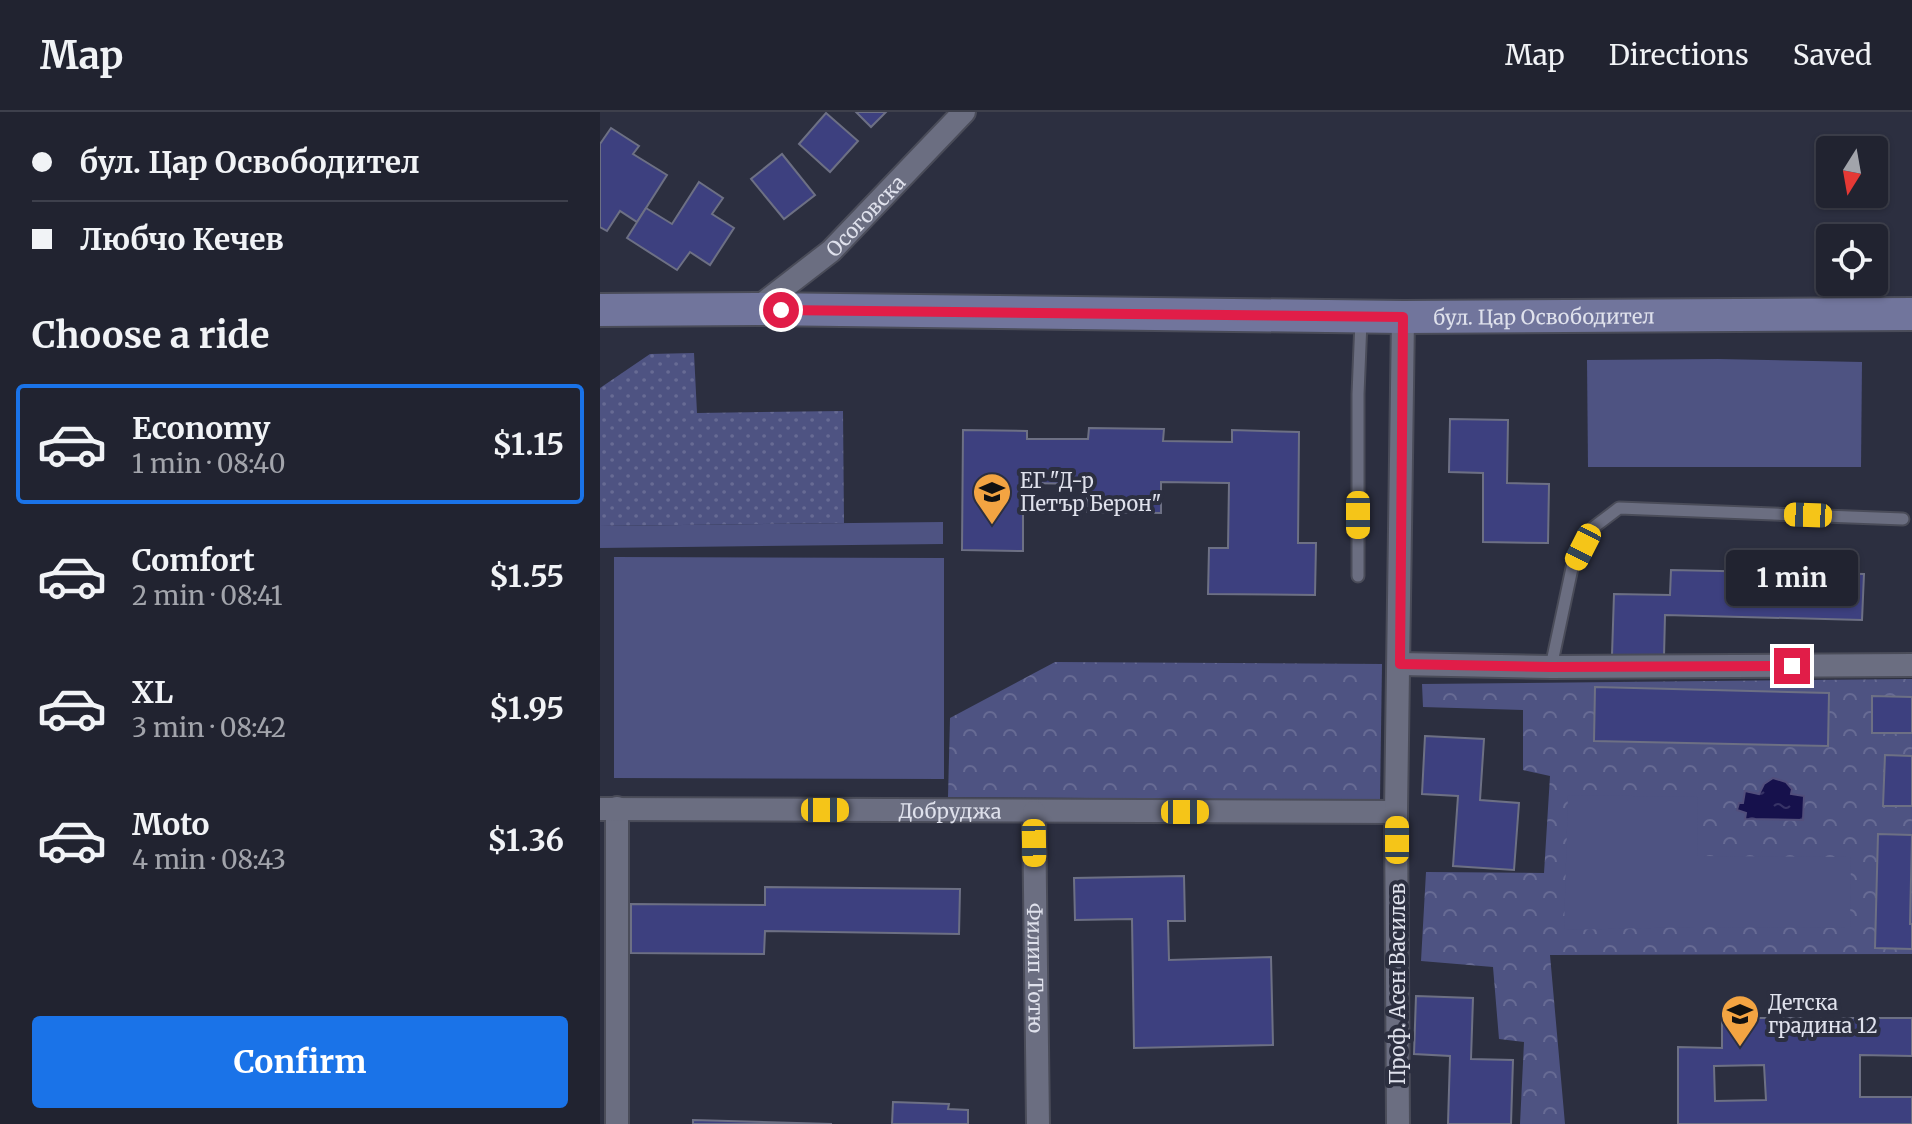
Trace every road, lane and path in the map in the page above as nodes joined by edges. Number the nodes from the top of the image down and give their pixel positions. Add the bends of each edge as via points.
1 (964, 112) edge
2 (756, 309) junction
3 (600, 310) edge
4 (1912, 314) edge
5 (1361, 316) junction
6 (1403, 317) junction
7 (1903, 519) dead end
8 (1358, 576) dead end
9 (1400, 664) junction
10 (1912, 665) edge
11 (1551, 667) junction
12 (608, 809) edge
13 (1034, 812) junction
14 (1396, 812) junction
15 (600, 1121) edge
16 (615, 1124) edge
17 (1038, 1124) edge
18 (1398, 1124) edge

1 - 2 street, Осоговска via 831,251
2 - 3 main road, бул. Цар Освободител
2 - 5 main road, бул. Цар Освободител
4 - 6 main road, бул. Цар Освободител
5 - 6 main road, бул. Цар Освободител
5 - 8 lane
6 - 9 street, Проф. Асен Василев
7 - 11 lane via 1619,508 1594,527 1572,568
9 - 11 street
9 - 14 street, Проф. Асен Василев
10 - 11 street
12 - 13 street, Добруджа
12 - 16 street
13 - 14 street, Добруджа
13 - 17 street, Филип Тотю
14 - 18 street, Проф. Асен Василев
15 - 16 street

